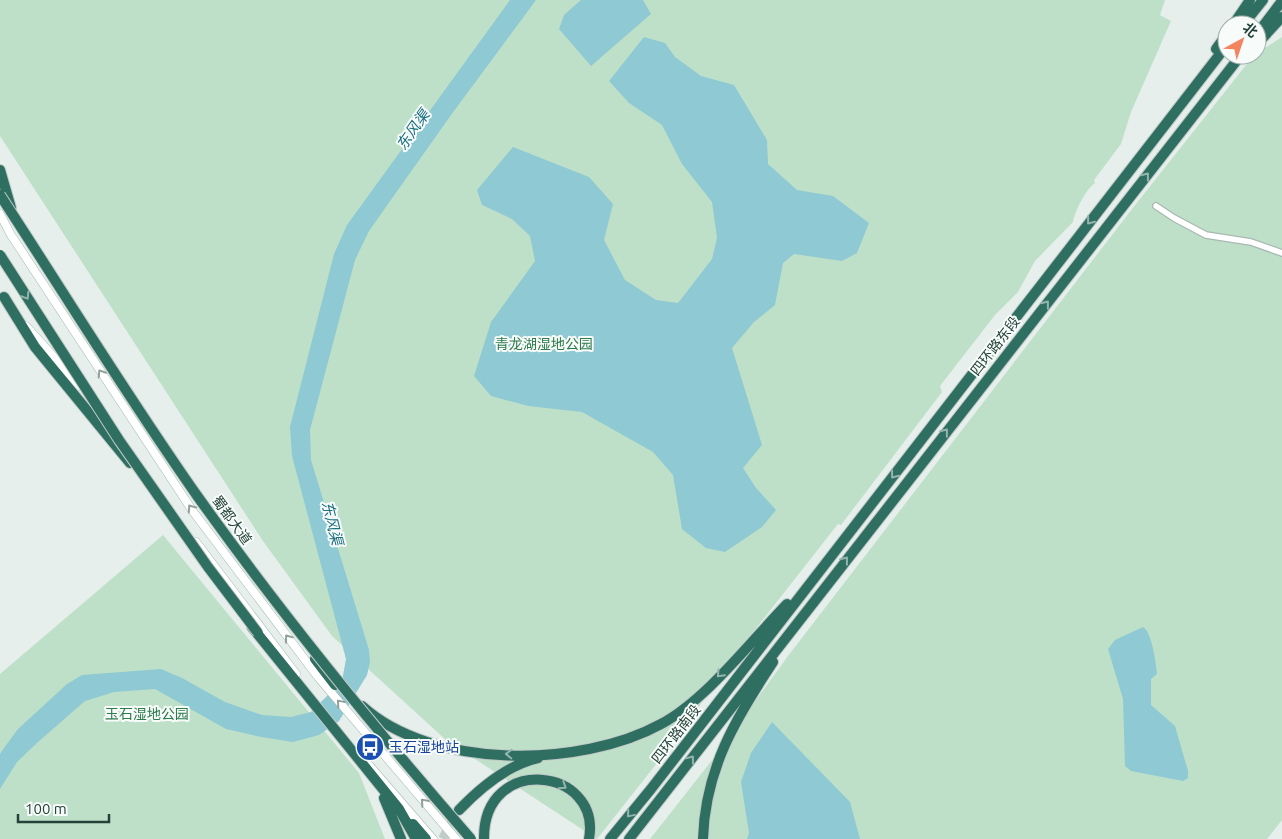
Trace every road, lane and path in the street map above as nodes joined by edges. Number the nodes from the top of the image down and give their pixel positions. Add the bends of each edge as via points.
1 (1250, 0) edge
2 (1263, 0) edge
3 (1282, 1) edge
4 (1240, 15) edge
5 (1251, 15) edge
6 (1282, 17) edge
7 (1267, 21) edge
8 (1267, 33) edge
9 (1217, 48) edge
10 (1217, 58) edge
11 (1233, 65) edge
12 (1237, 65) edge
13 (1216, 87) junction
14 (1167, 121) junction
15 (0, 170) edge
16 (0, 195) edge
17 (1156, 206) dead end
18 (0, 214) edge
19 (1282, 252) edge
20 (0, 255) edge
21 (2, 293) edge
22 (821, 569) junction
23 (762, 645) joint
24 (774, 655) junction
25 (321, 674) junction
26 (366, 728) junction
27 (347, 743) junction
28 (556, 753) junction
29 (379, 785) junction
30 (459, 810) tunnel mouth
31 (401, 839) edge
32 (416, 839) edge
33 (426, 839) edge
34 (433, 839) edge
35 (456, 839) edge
36 (469, 839) edge
37 (484, 839) edge
38 (589, 839) edge
39 (610, 839) edge
40 (629, 839) edge
41 (703, 839) edge

1 - 4 highway
2 - 5 highway
3 - 7 highway
6 - 8 highway
9 - 14 highway
10 - 14 highway, 四环路东段
11 - 13 highway, 四环路东段
12 - 13 highway
24 -> 13 highway, 四环路东段 via 831,577
14 -> 22 highway, 四环路东段
15 - 25 highway via 8,201 27,240 121,389 209,520
16 - 36 highway, 蜀都大道, bridge via 156,435 237,551 331,673
17 - 19 street via 1206,235 1251,242
25 -> 18 main road via 192,510
20 -> 33 highway, bridge via 119,440 208,567 306,695
21 - 27 highway via 35,347 140,476 205,565
22 - 23 highway, 四环路东段
22 -> 28 highway via 689,705 662,724 610,745
23 -> 39 highway, 四环路南段
40 -> 24 highway, 四环路南段
24 - 41 highway via 719,755 709,787
26 -> 25 highway
28 -> 25 highway, bridge via 474,753 420,740 379,720
35 -> 26 main road
26 - 36 highway
27 - 29 highway
27 - 34 main road
28 - 30 highway via 518,765 496,777
29 - 31 highway
29 - 32 highway via 399,809
37 -> 38 highway via 487,813 494,800 505,789 528,779 543,778 557,782 580,801 586,814

